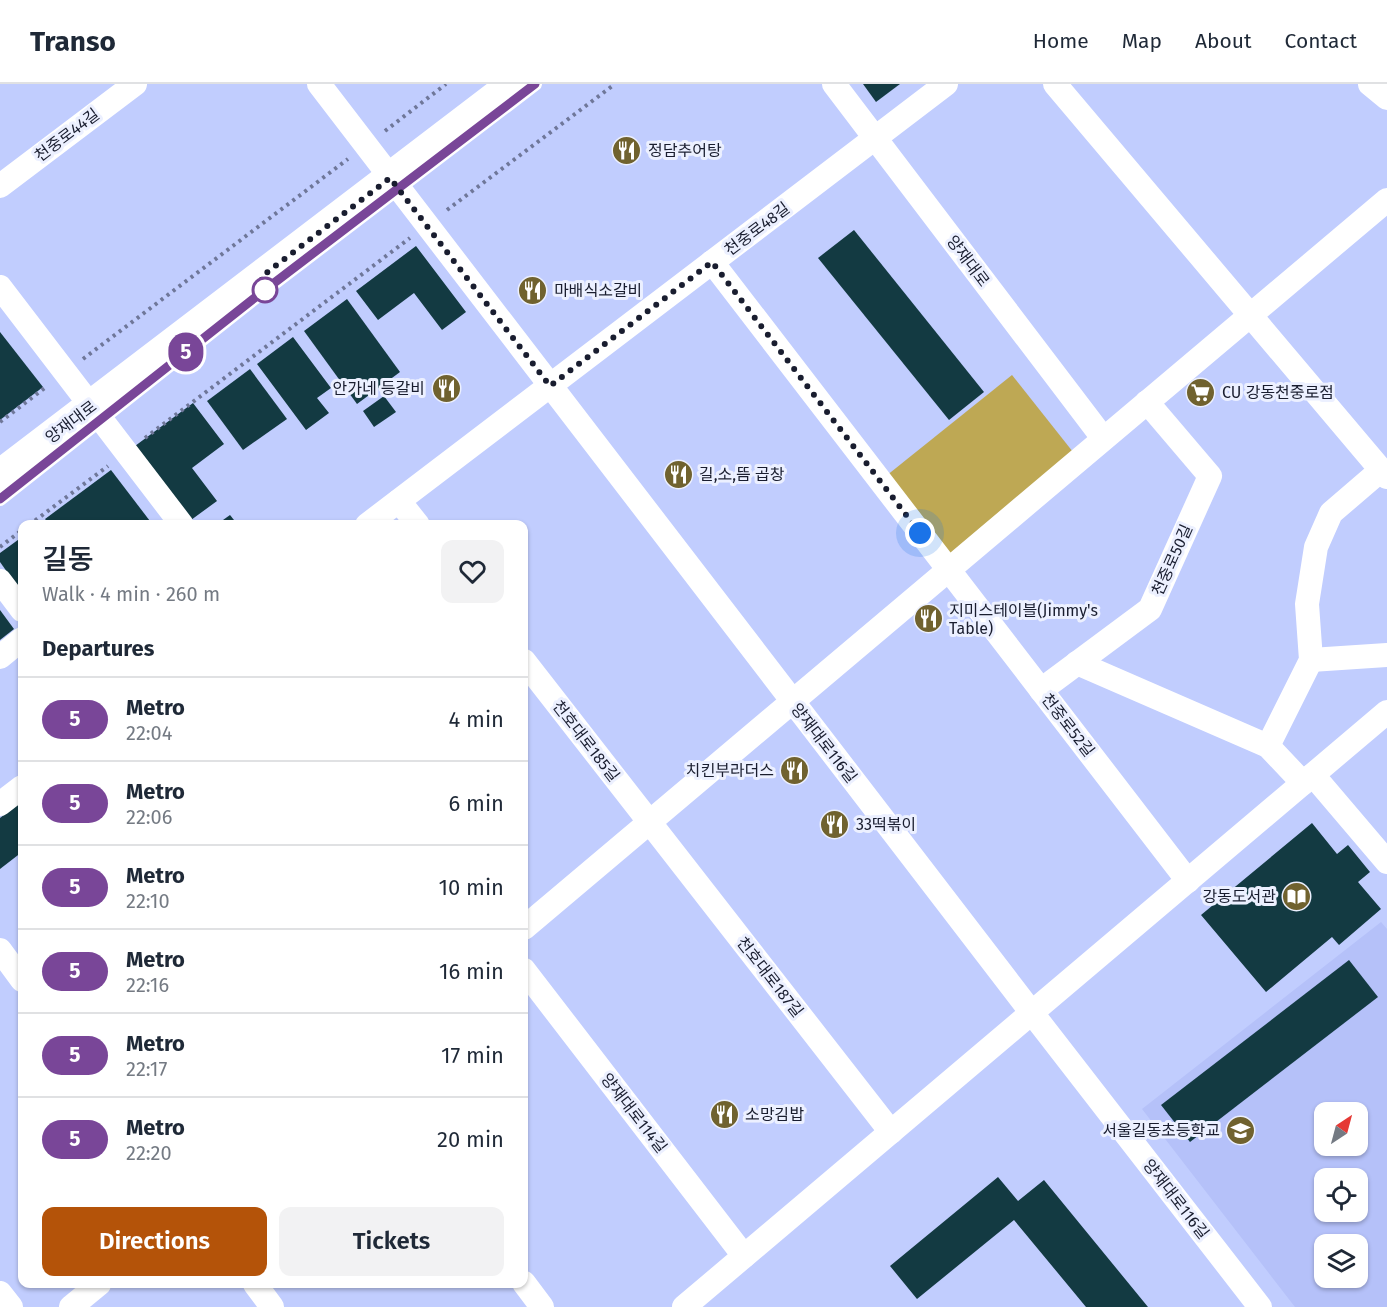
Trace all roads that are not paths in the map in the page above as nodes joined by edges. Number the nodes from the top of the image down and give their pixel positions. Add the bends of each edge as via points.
1 (135, 84) edge
2 (319, 84) edge
3 (514, 84) edge
4 (834, 84) edge
5 (946, 84) edge
6 (1054, 84) edge
7 (1370, 84) edge
8 (1387, 98) edge
9 (875, 138) junction
10 (390, 178) junction
11 (0, 186) edge
12 (1387, 200) edge
13 (712, 262) junction
14 (0, 287) edge
15 (1249, 316) junction
16 (550, 386) junction
17 (1147, 402) junction
18 (91, 406) junction
19 (1103, 438) junction
20 (1384, 473) edge
21 (0, 476) edge
22 (399, 501) junction
23 (178, 520) edge
24 (374, 520) edge
25 (414, 520) edge
26 (948, 569) junction
27 (0, 581) edge
28 (18, 605) edge
29 (18, 642) edge
30 (1387, 655) edge
31 (0, 657) edge
32 (1311, 660) junction
33 (1077, 663) junction
34 (528, 666) edge
35 (1041, 690) junction
36 (792, 700) junction
37 (1387, 712) edge
38 (1268, 746) junction
39 (1308, 779) junction
40 (18, 790) edge
41 (0, 804) edge
42 (648, 821) junction
43 (1387, 861) edge
44 (1188, 881) junction
45 (528, 925) edge
46 (0, 950) edge
47 (528, 974) edge
48 (18, 975) edge
49 (1032, 1013) junction
50 (891, 1132) junction
51 (744, 1256) junction
52 (94, 1288) edge
53 (258, 1288) edge
54 (527, 1288) edge
55 (0, 1293) edge
56 (10, 1307) edge
57 (71, 1307) edge
58 (272, 1307) edge
59 (542, 1307) edge
60 (684, 1307) edge
61 (1260, 1307) edge

1 - 11 street, 천중로44길
2 - 10 street, 양재대로116길
3 - 10 main road, 양재대로
4 - 9 street, 양재대로
5 - 9 street, 천중로48길
6 - 15 street
7 - 8 street
9 - 13 street, 천중로48길
9 - 19 street, 양재대로
10 - 16 street, 양재대로116길
10 - 18 main road, 양재대로
12 - 15 street
13 - 16 street, 천중로48길
13 - 26 street
14 - 18 street
15 - 17 street
15 - 20 street
16 - 22 street, 천중로48길
16 - 36 street, 양재대로116길
17 - 19 street
17 - 33 street, 천중로50길 via 1210,476 1150,609
18 - 21 main road, 양재대로
18 - 23 street
19 - 26 street
20 - 32 street via 1331,513 1316,547 1307,604
22 - 24 street, 천중로48길
22 - 25 street
26 - 35 street, 천중로52길
26 - 36 street
27 - 28 street
29 - 31 street
30 - 32 street
32 - 38 street
33 - 35 street, 천중로50길
33 - 38 street
34 - 42 street, 천호대로185길
35 - 44 street, 천중로52길
36 - 42 street
36 - 49 street, 양재대로116길
37 - 39 street
38 - 39 street
39 - 43 street
39 - 44 street
40 - 41 street
42 - 45 street
42 - 50 street, 천호대로187길
44 - 49 street
46 - 48 street
47 - 51 street, 양재대로114길
49 - 50 street
49 - 61 street, 양재대로116길
50 - 51 street
51 - 60 street
52 - 57 street
53 - 58 street
54 - 59 street
55 - 56 street

